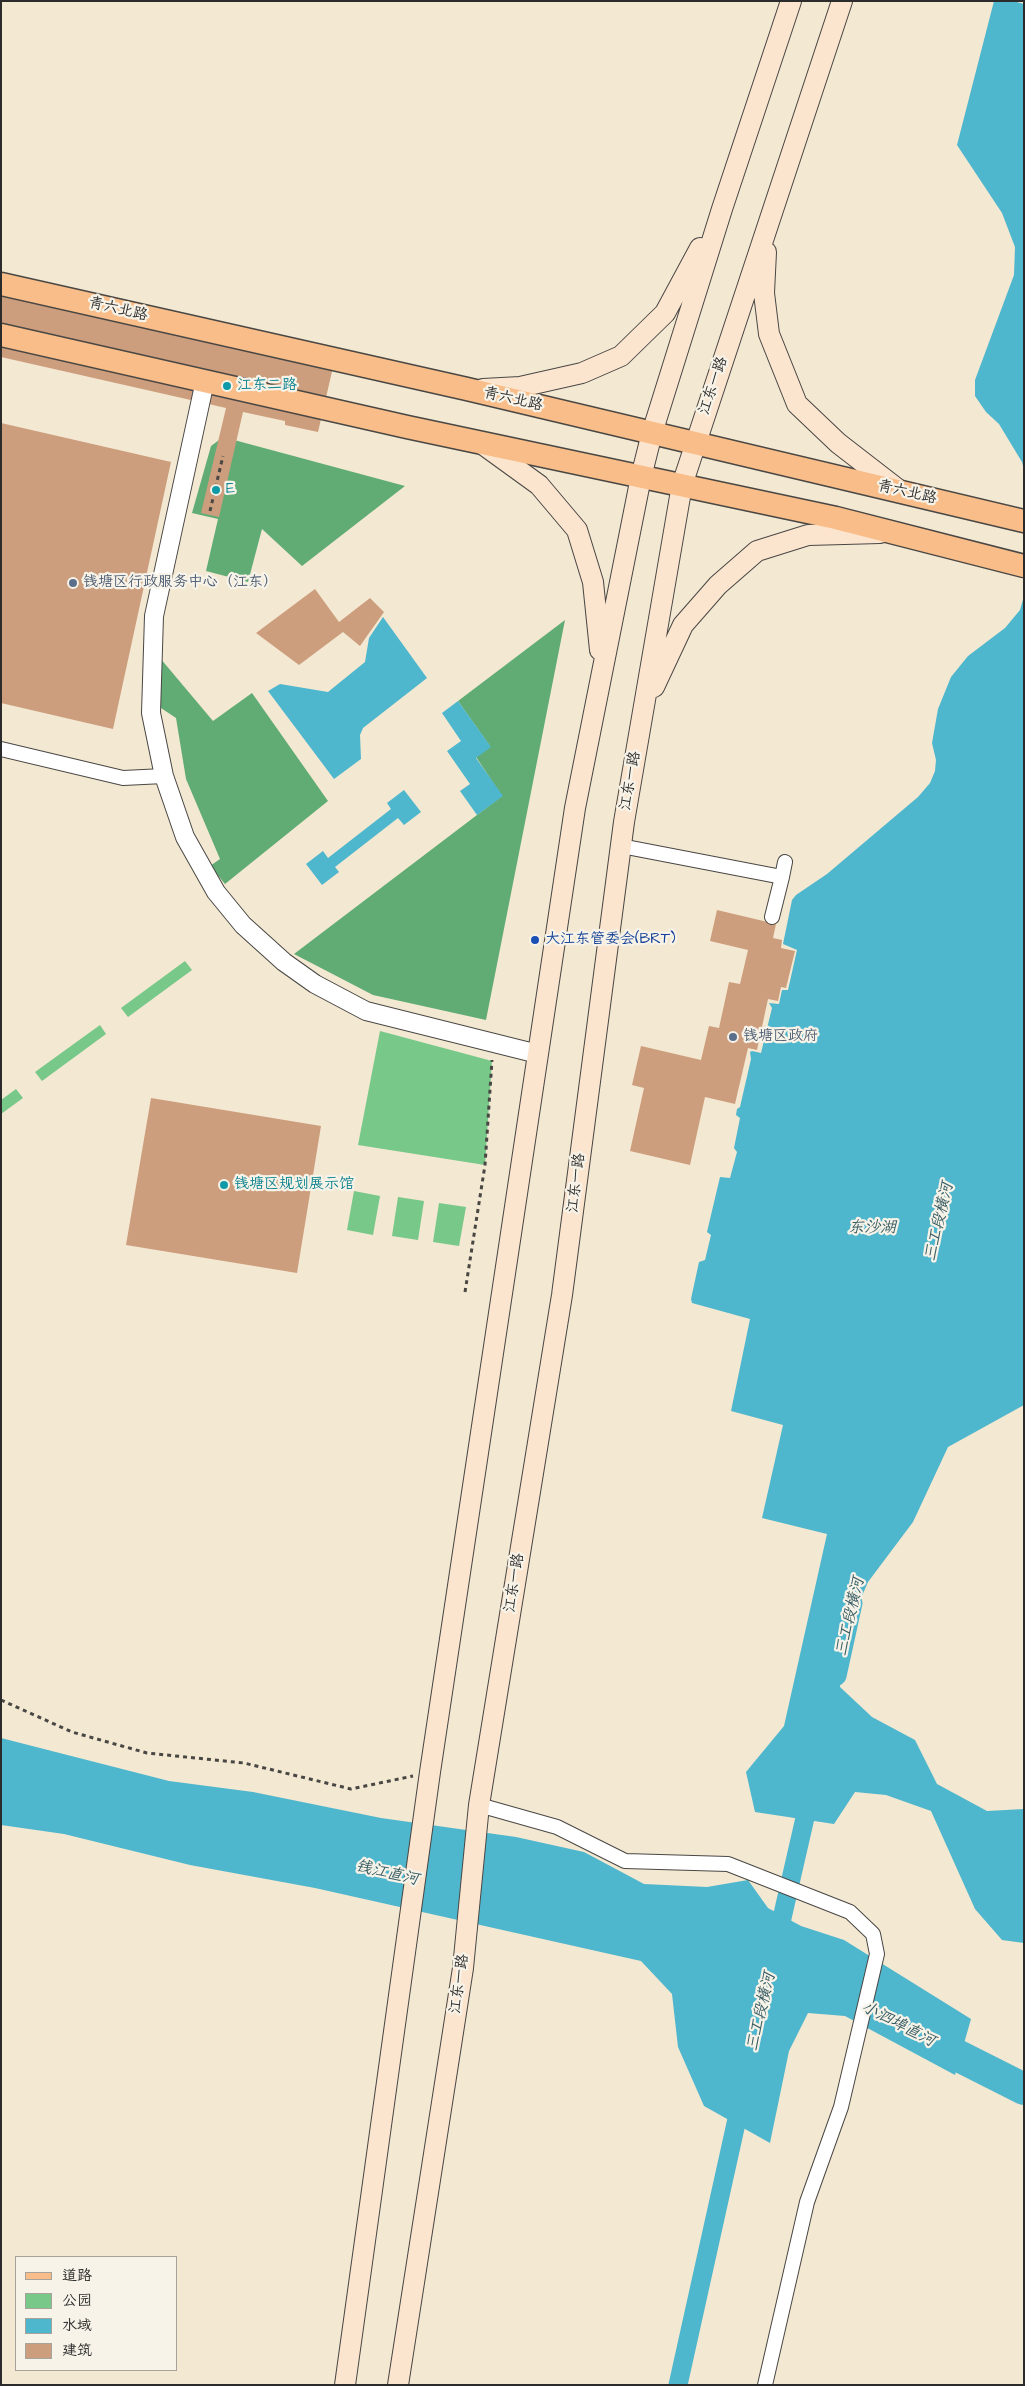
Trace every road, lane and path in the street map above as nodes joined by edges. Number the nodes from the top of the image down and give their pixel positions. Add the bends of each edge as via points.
1 (791, 1) edge
2 (842, 1) edge
3 (722, 209) junction
4 (767, 227) junction
5 (1, 284) edge
6 (1, 335) edge
7 (205, 381) junction
8 (467, 389) junction
9 (652, 433) junction
10 (481, 443) junction
11 (695, 443) junction
12 (224, 456) dead end
13 (641, 477) junction
14 (682, 485) junction
15 (900, 492) junction
16 (210, 511) dead end
17 (1024, 521) edge
18 (892, 532) junction
19 (1024, 566) edge
20 (602, 673) junction
21 (644, 709) junction
22 (1, 749) edge
23 (164, 776) junction
24 (621, 846) junction
25 (785, 862) dead end
26 (782, 877) junction
27 (772, 917) dead end
28 (493, 1042) junction
29 (538, 1054) junction
30 (465, 1292) dead end
31 (1, 1700) edge
32 (430, 1772) junction
33 (479, 1805) junction
34 (345, 2385) edge
35 (398, 2385) edge
36 (765, 2385) edge

1 - 3 main road
2 - 4 main road, 江东一路
3 - 8 main road via 665,313 621,356 582,373 520,387
3 - 9 main road
4 - 11 main road, 江东一路
4 - 15 main road via 764,293 769,334 797,404 838,443
5 - 8 main road, 青六北路
6 - 7 main road
7 - 10 main road
7 - 23 street via 154,616 151,713
8 - 9 main road, 青六北路
9 - 11 main road, 青六北路
9 - 13 main road
10 - 13 main road
10 - 20 main road via 539,485 577,530 593,582
11 - 14 main road, 江东一路
11 - 15 main road, 青六北路
12 - 16 path
13 - 14 main road
13 - 20 main road
14 - 18 main road
14 - 21 main road, 江东一路
15 - 17 main road, 青六北路
18 - 19 main road
18 - 21 main road via 808,535 757,551 718,585 683,625
20 - 29 main road via 575,808
21 - 24 main road, 江东一路
22 - 23 street via 123,778
23 - 28 street via 185,837 216,892 243,925 284,962 315,984 366,1011
24 - 26 street
24 - 33 main road, 江东一路 via 562,1296
25 - 26 street
26 - 27 street
28 - 29 street
28 - 30 path via 485,1165
29 - 32 main road
31 - 32 path via 72,1732 147,1753 244,1763 352,1789
32 - 34 main road
33 - 35 main road, 江东一路 via 463,1968
33 - 36 street via 557,1827 625,1861 728,1864 850,1912 873,1934 877,1954 841,2107 807,2202

